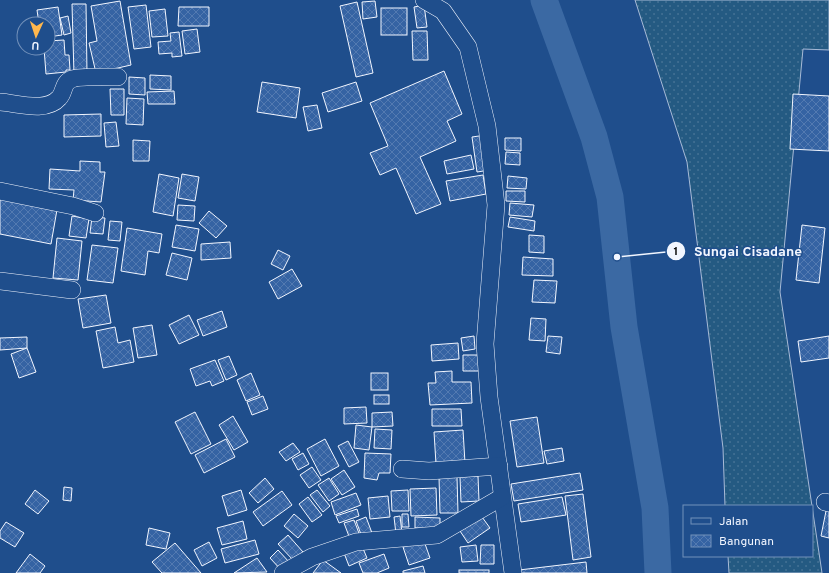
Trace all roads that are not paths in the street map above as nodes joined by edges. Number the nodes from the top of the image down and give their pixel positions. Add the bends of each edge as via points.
1 (424, 0) edge
2 (118, 77) dead end
3 (0, 102) edge
4 (0, 191) edge
5 (95, 213) dead end
6 (0, 281) edge
7 (72, 290) dead end
8 (498, 466) junction
9 (402, 469) dead end
10 (502, 497) junction
11 (283, 573) edge
12 (513, 573) edge

1 - 8 street via 443,11 468,47 487,126 496,205 485,344
2 - 3 street via 73,78 64,84 60,98 52,104 42,106
4 - 5 street via 74,206
6 - 7 street
8 - 9 street via 429,471
8 - 10 street
10 - 11 street via 437,535 356,542 312,557
10 - 12 street

